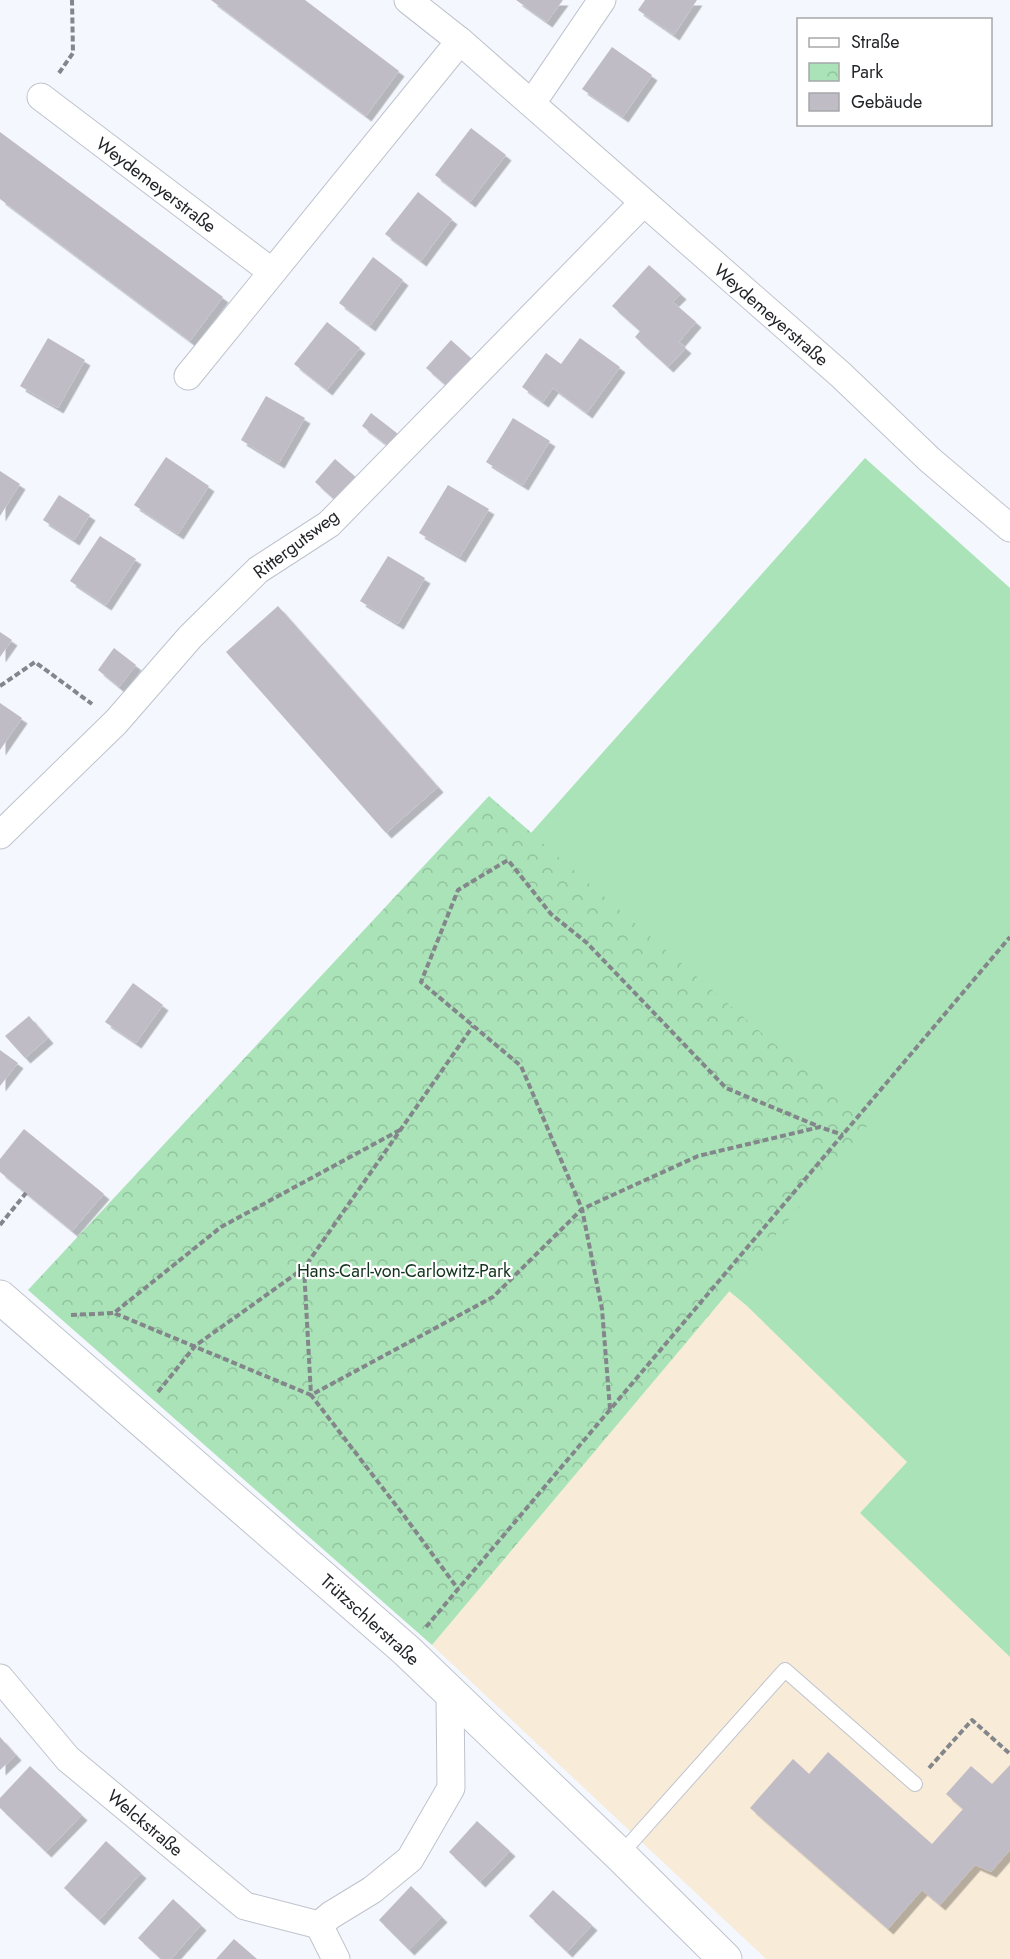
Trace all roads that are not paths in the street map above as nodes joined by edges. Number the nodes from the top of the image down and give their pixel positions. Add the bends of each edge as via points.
1 (408, 0) edge
2 (602, 0) edge
3 (460, 41) junction
4 (41, 98) road end
5 (532, 103) junction
6 (643, 203) junction
7 (272, 272) junction
8 (188, 376) dead end
9 (1010, 528) edge
10 (0, 835) edge
11 (0, 1297) edge
12 (0, 1678) edge
13 (450, 1694) junction
14 (915, 1784) road end
15 (620, 1855) junction
16 (319, 1925) junction
17 (336, 1959) edge
18 (725, 1959) edge

1 - 3 street, Weydemeyerstraße
2 - 5 street
3 - 5 street, Weydemeyerstraße
3 - 7 street
4 - 7 street, Weydemeyerstraße
5 - 6 street, Weydemeyerstraße
6 - 9 street, Weydemeyerstraße
6 - 10 street, Rittergutsweg via 329,524 249,578 190,637 117,722
7 - 8 street
11 - 13 street, Trützschlerstraße via 406,1650
12 - 16 street, Welckstraße via 68,1759 245,1906
13 - 15 street, Trützschlerstraße
13 - 16 street via 451,1788 410,1859
14 - 15 lane via 784,1670
15 - 18 street, Trützschlerstraße
16 - 17 street

